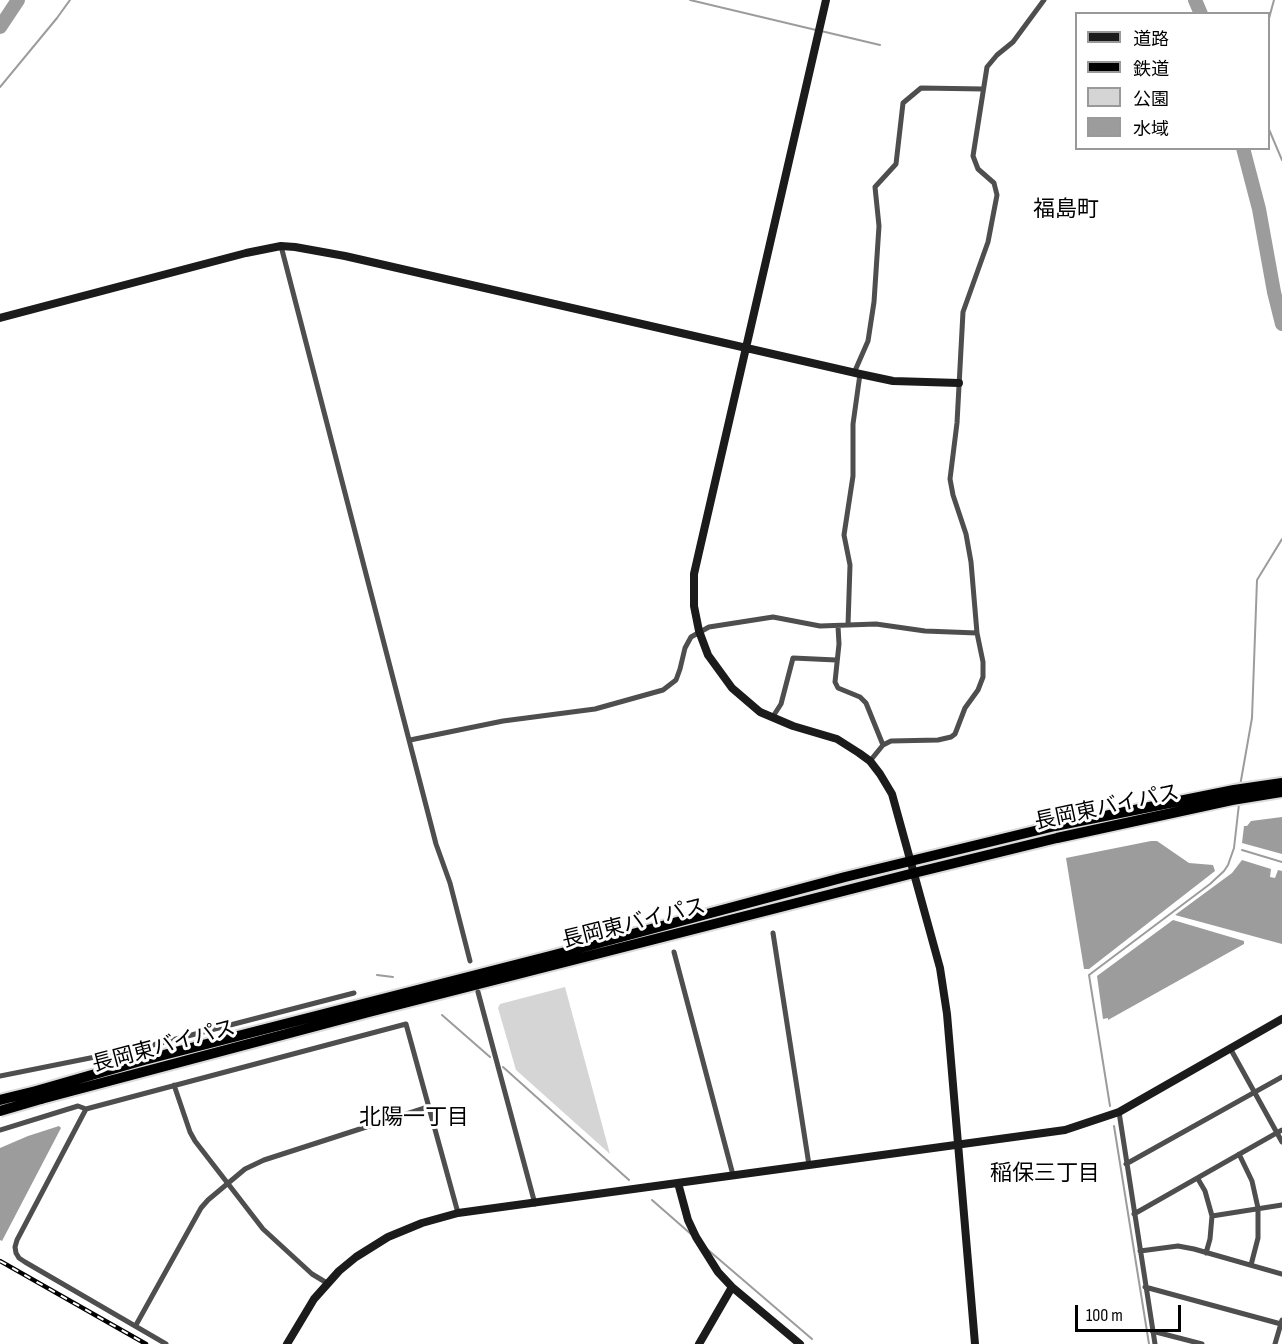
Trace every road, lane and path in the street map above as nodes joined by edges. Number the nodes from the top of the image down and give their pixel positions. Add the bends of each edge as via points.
1 (826, 0) edge
2 (1044, 0) edge
3 (983, 89) junction
4 (281, 246) junction
5 (0, 318) edge
6 (745, 348) junction
7 (857, 373) junction
8 (959, 383) junction
9 (848, 625) junction
10 (838, 626) junction
11 (699, 631) junction
12 (977, 633) junction
13 (836, 660) junction
14 (772, 718) junction
15 (410, 740) junction
16 (883, 745) junction
17 (870, 761) junction
18 (1282, 783) edge
19 (1250, 792) junction
20 (1282, 792) edge
21 (1233, 795) junction
22 (911, 861) junction
23 (914, 873) junction
24 (773, 933) dead end
25 (674, 952) dead end
26 (470, 961) dead end
27 (478, 992) dead end
28 (354, 993) dead end
29 (1282, 1019) edge
30 (1230, 1048) junction
31 (0, 1076) edge
32 (1282, 1077) edge
33 (174, 1085) junction
34 (1254, 1093) junction
35 (38, 1095) junction
36 (0, 1100) edge
37 (428, 1107) junction
38 (86, 1109) junction
39 (0, 1111) edge
40 (1119, 1112) junction
41 (7, 1120) dead end
42 (10, 1127) junction
43 (0, 1130) edge
44 (1279, 1131) edge
45 (1282, 1142) edge
46 (958, 1145) junction
47 (1239, 1154) junction
48 (1126, 1164) junction
49 (809, 1165) junction
50 (733, 1176) junction
51 (1198, 1179) junction
52 (227, 1183) junction
53 (678, 1184) junction
54 (535, 1204) junction
55 (1282, 1205) edge
56 (1258, 1208) junction
57 (458, 1214) junction
58 (1134, 1214) junction
59 (1212, 1216) junction
60 (1140, 1251) junction
61 (1206, 1252) junction
62 (1251, 1265) junction
63 (1282, 1274) edge
64 (327, 1283) junction
65 (732, 1287) junction
66 (1145, 1287) junction
67 (1281, 1322) edge
68 (136, 1325) junction
69 (1152, 1331) junction
70 (166, 1344) edge
71 (287, 1344) edge
72 (699, 1344) edge
73 (800, 1344) edge
74 (975, 1344) edge
75 (1155, 1344) edge
76 (1202, 1344) edge
77 (1275, 1344) edge

1 - 6 street
2 - 3 street via 1013,42 987,67
3 - 7 street via 921,88 903,103 896,165 875,187 879,226 874,302 868,341
3 - 8 street via 974,156 978,169 994,183 997,195 988,242 963,312
4 - 5 street
4 - 6 street via 317,249
4 - 15 street
6 - 7 street
6 - 11 street via 694,574
7 - 8 street via 892,381
7 - 9 street via 853,476 844,535 850,565
8 - 12 street via 950,479 967,541
9 - 10 street
9 - 12 street
10 - 11 street via 813,626 773,617
10 - 13 street
11 - 14 street via 714,666 732,688
11 - 15 street via 687,642 676,680 663,690 595,709 503,721
12 - 16 street via 983,677 955,734 945,739 897,740
13 - 14 street via 793,658 782,704
13 - 16 street via 838,688 866,703
14 - 17 street via 837,739
15 - 26 street
16 - 17 street
17 - 22 street via 892,794
18 - 19 highway, 長岡東バイパス
19 - 20 highway, 長岡東バイパス
19 - 21 highway, 長岡東バイパス
21 - 22 highway, 長岡東バイパス via 1055,826
21 - 23 highway, 長岡東バイパス
22 - 23 street
22 - 35 highway, 長岡東バイパス via 144,1060
23 - 35 highway, 長岡東バイパス
23 - 46 street via 940,968
24 - 49 street
25 - 50 street
27 - 54 street
28 - 31 street via 145,1047
29 - 30 street
30 - 34 street
30 - 40 street
32 - 34 street
33 - 37 street via 406,1024
33 - 38 street
33 - 52 street via 190,1132
34 - 44 street
34 - 48 street
35 - 36 highway, 長岡東バイパス, bridge
35 - 39 highway, 長岡東バイパス, bridge
37 - 52 street via 264,1160
37 - 57 street
38 - 42 street via 78,1106
38 - 68 street via 17,1240 16,1253 25,1262
40 - 46 street via 1065,1130
40 - 48 street
41 - 42 street
42 - 43 street
44 - 45 street
44 - 47 street
46 - 49 street
46 - 74 street
47 - 51 street
47 - 56 street via 1252,1181
48 - 58 street
49 - 50 street
50 - 53 street
51 - 58 street
51 - 59 street
52 - 64 street via 263,1229
52 - 68 street via 201,1208
53 - 54 street
53 - 65 street via 696,1237
54 - 57 street
55 - 56 street
56 - 59 street
56 - 62 street via 1258,1238
57 - 64 street via 422,1222 388,1237 356,1257
58 - 60 street
59 - 61 street
60 - 61 street via 1178,1246
60 - 66 street
61 - 62 street
62 - 63 street
64 - 71 street
65 - 72 street
65 - 73 street
66 - 67 street
66 - 69 street
67 - 77 street
68 - 70 street
69 - 75 street
69 - 76 street

